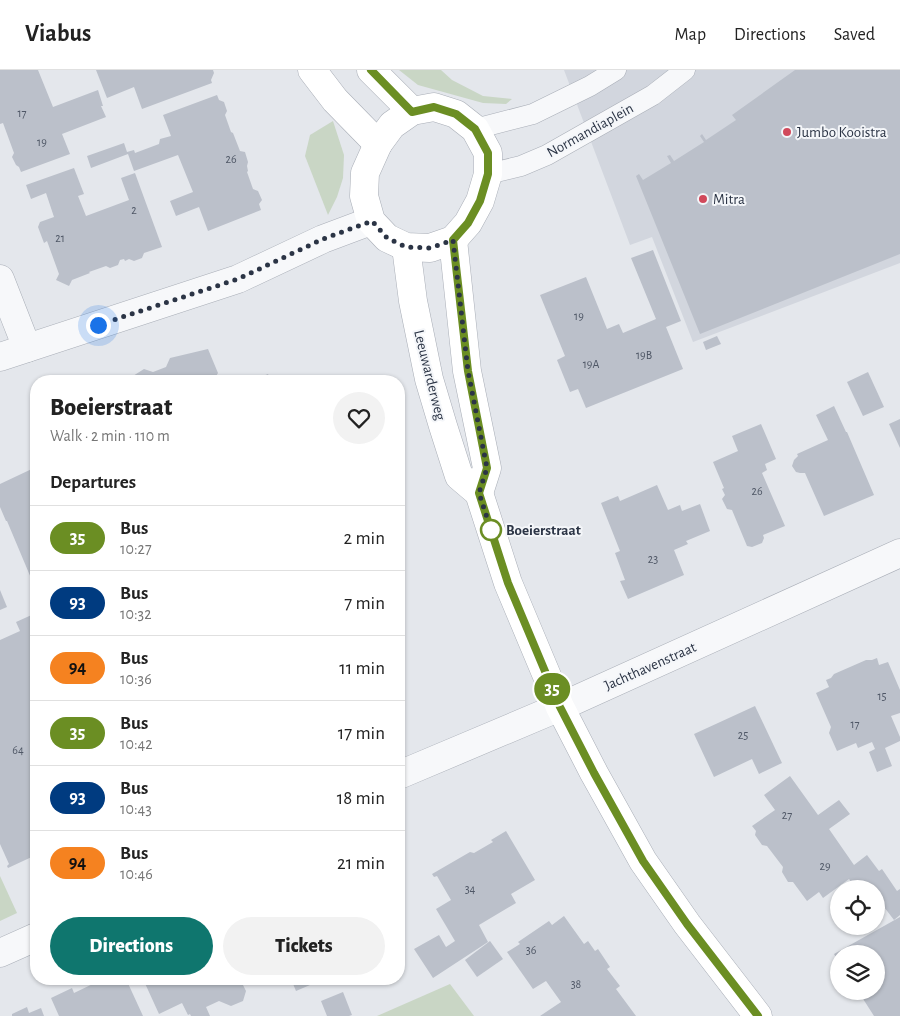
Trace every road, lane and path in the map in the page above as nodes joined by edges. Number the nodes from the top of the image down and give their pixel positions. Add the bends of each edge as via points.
1 (312, 70) edge
2 (370, 70) edge
3 (616, 70) edge
4 (685, 70) edge
5 (412, 112) junction
6 (475, 129) junction
7 (378, 144) junction
8 (488, 174) junction
9 (372, 221) junction
10 (453, 240) junction
11 (406, 247) junction
12 (0, 279) edge
13 (27, 348) junction
14 (0, 357) edge
15 (479, 493) junction
16 (900, 553) edge
17 (560, 707) junction
18 (405, 772) edge
19 (30, 939) edge
20 (0, 953) edge
21 (758, 1016) edge

1 - 7 main road via 335,100
2 - 5 main road
3 - 6 lane via 532,114
4 - 8 lane, Normandiaplein via 653,95 547,155 521,166
5 - 6 main road via 434,107 456,114
5 - 7 main road via 392,125
6 - 8 main road via 488,153
7 - 9 main road via 365,173 364,196
8 - 10 main road via 480,201 468,223
9 - 11 main road via 387,238
9 - 13 street via 323,239 238,279
10 - 11 main road via 430,248
10 - 15 main road via 468,371 487,468
11 - 15 main road, Leeuwarderweg via 429,379 459,476
12 - 13 street
13 - 14 street
15 - 17 main road via 508,583
16 - 17 street, Jachthavenstraat
17 - 18 street, Jachthavenstraat
17 - 21 main road via 643,861
19 - 20 street

